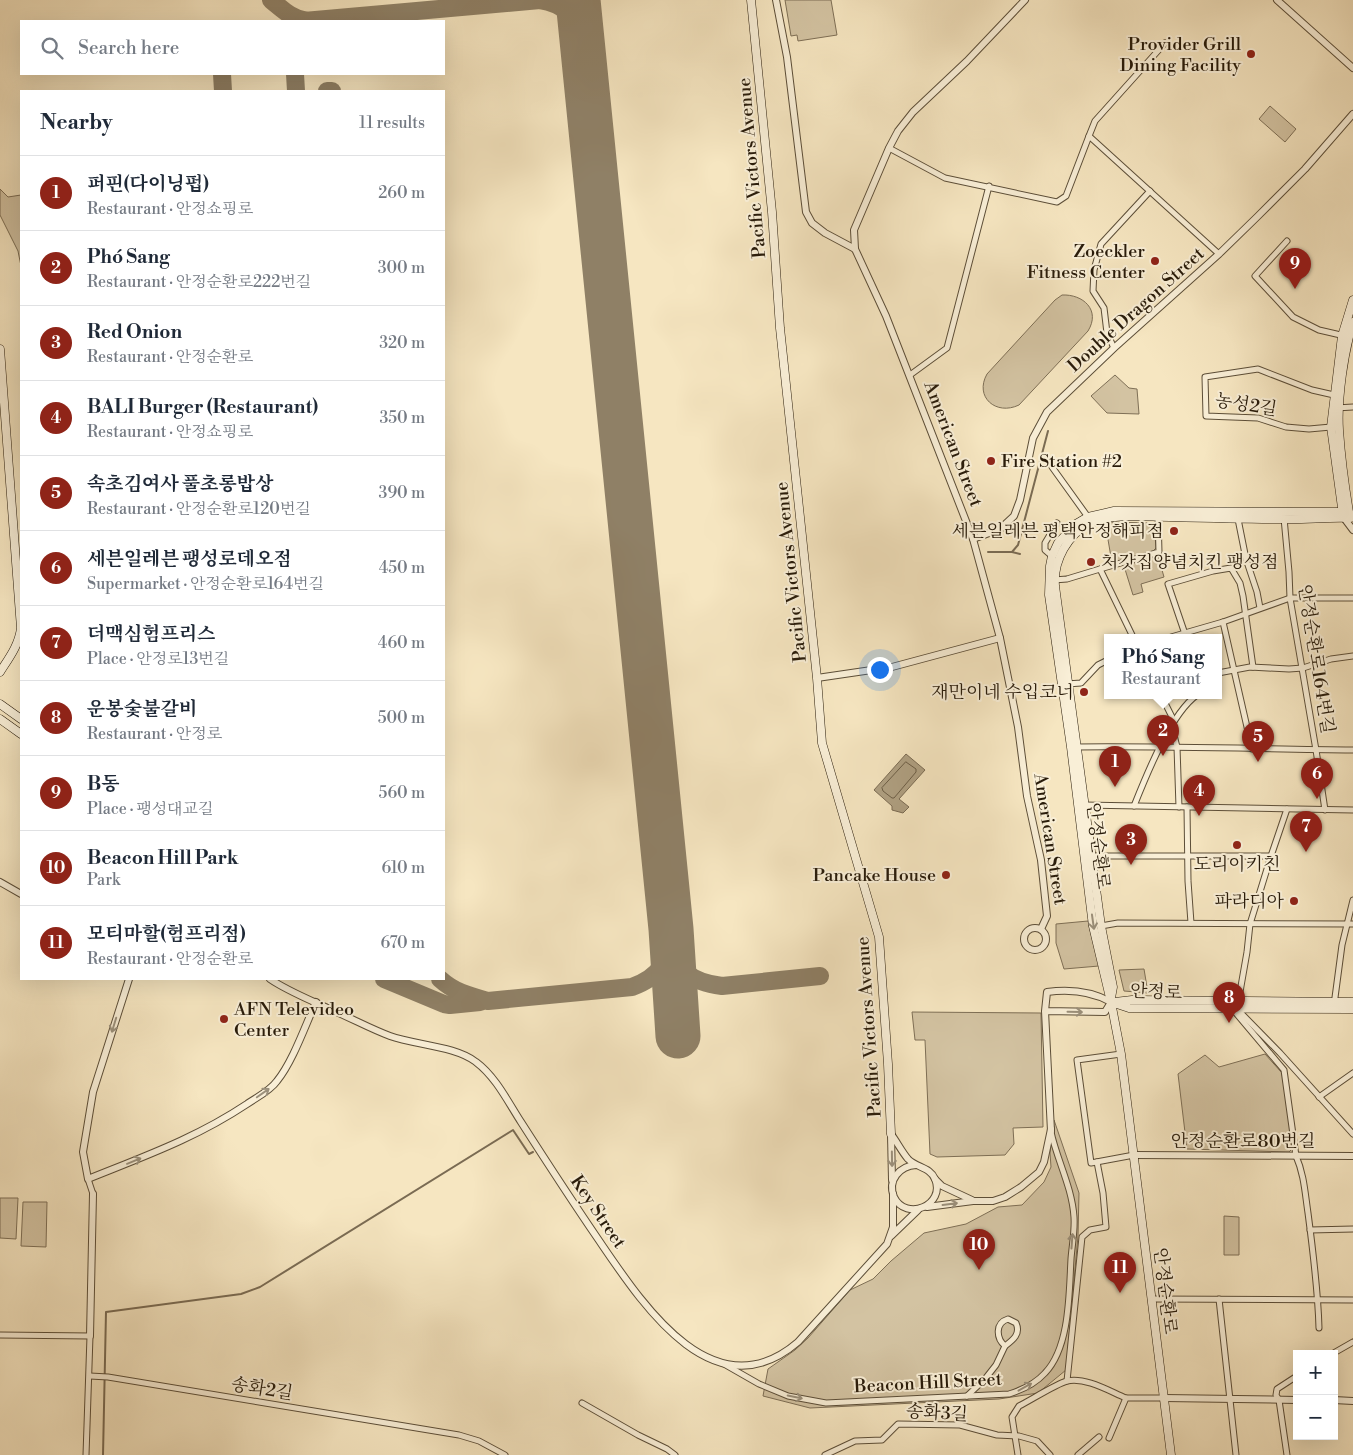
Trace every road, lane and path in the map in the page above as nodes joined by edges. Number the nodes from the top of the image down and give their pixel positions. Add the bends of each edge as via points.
1 (751, 0) edge
2 (776, 0) edge
3 (1025, 0) edge
4 (1277, 0) edge
5 (1165, 43) dead end
6 (1353, 68) edge
7 (1353, 114) edge
8 (1090, 136) junction
9 (889, 148) junction
10 (989, 186) junction
11 (1150, 191) junction
12 (1287, 241) dead end
13 (855, 249) junction
14 (1219, 254) junction
15 (1353, 300) edge
16 (1353, 322) edge
17 (1345, 336) junction
18 (1114, 348) junction
19 (0, 349) edge
20 (910, 375) junction
21 (1334, 395) junction
22 (1353, 406) edge
23 (1336, 408) junction
24 (1331, 427) junction
25 (1052, 467) dead end
26 (1158, 514) junction
27 (1284, 516) junction
28 (1349, 516) edge
29 (1088, 517) junction
30 (1238, 518) junction
31 (1056, 524) dead end
32 (1353, 528) edge
33 (973, 539) junction
34 (1052, 556) junction
35 (1100, 569) junction
36 (1051, 580) junction
37 (1290, 598) junction
38 (1353, 598) edge
39 (1260, 608) junction
40 (1245, 613) junction
41 (20, 615) edge
42 (1223, 622) junction
43 (1132, 634) edge
44 (1184, 634) joint
45 (1000, 638) junction
46 (20, 640) edge
47 (1353, 656) edge
48 (1104, 662) edge
49 (1253, 667) junction
50 (1302, 668) junction
51 (1233, 669) junction
52 (0, 672) edge
53 (1222, 672) edge
54 (817, 678) junction
55 (1065, 684) junction
56 (1163, 699) edge
57 (1191, 699) edge
58 (0, 704) edge
59 (20, 718) edge
60 (0, 720) edge
61 (1172, 727) junction
62 (20, 733) edge
63 (1074, 747) junction
64 (1160, 747) junction
65 (1177, 747) junction
66 (1252, 749) junction
67 (1316, 750) junction
68 (1353, 750) edge
69 (1082, 805) junction
70 (1134, 806) junction
71 (1179, 807) junction
72 (1187, 807) junction
73 (1287, 809) junction
74 (1325, 810) junction
75 (1353, 810) edge
76 (1188, 855) junction
77 (1092, 856) junction
78 (1271, 856) junction
79 (0, 882) edge
80 (20, 893) edge
81 (1353, 900) edge
82 (1192, 923) junction
83 (1250, 924) junction
84 (1350, 924) edge
85 (1101, 926) junction
86 (1041, 929) dead end
87 (129, 980) edge
88 (272, 980) edge
89 (316, 1002) junction
90 (1111, 1002) junction
91 (1353, 1002) edge
92 (1334, 1005) junction
93 (1236, 1007) junction
94 (1353, 1009) edge
95 (1045, 1011) junction
96 (1121, 1054) junction
97 (1353, 1073) edge
98 (1319, 1097) junction
99 (1051, 1130) junction
100 (891, 1134) junction
101 (1353, 1134) edge
102 (1134, 1155) junction
103 (1296, 1156) junction
104 (1353, 1156) edge
105 (1097, 1162) junction
106 (916, 1165) junction
107 (88, 1179) junction
108 (935, 1180) junction
109 (892, 1184) junction
110 (93, 1194) joint
111 (893, 1194) junction
112 (973, 1201) junction
113 (922, 1208) junction
114 (1353, 1229) edge
115 (1310, 1230) junction
116 (890, 1237) junction
117 (1151, 1299) junction
118 (1219, 1299) junction
119 (1318, 1300) junction
120 (1353, 1300) edge
121 (1319, 1328) dead end
122 (0, 1335) edge
123 (90, 1336) junction
124 (1353, 1342) edge
125 (1005, 1346) junction
126 (1338, 1351) edge
127 (724, 1364) junction
128 (90, 1376) junction
129 (1293, 1379) edge
130 (1067, 1381) junction
131 (967, 1396) junction
132 (1126, 1398) junction
133 (1164, 1398) junction
134 (1230, 1399) junction
135 (1279, 1400) junction
136 (1293, 1400) edge
137 (1338, 1400) edge
138 (1353, 1400) edge
139 (582, 1402) dead end
140 (1014, 1436) junction
141 (1099, 1437) dead end
142 (1109, 1438) dead end
143 (86, 1455) edge
144 (505, 1455) edge
145 (675, 1455) edge
146 (825, 1455) edge
147 (1018, 1455) edge
148 (1050, 1455) edge
149 (1078, 1455) edge
150 (1171, 1455) edge
151 (1236, 1455) edge
152 (1287, 1455) edge

1 - 54 main road, Pacific Victors Avenue via 780,328
2 - 13 street via 787,57 806,212 812,223 825,233
3 - 9 street via 913,112
4 - 6 street
5 - 8 street via 1095,121
7 - 14 street, Double Dragon Street via 1305,169
8 - 10 street via 1066,196 1058,202
8 - 11 street
9 - 10 street via 945,178
9 - 13 street via 854,230
10 - 20 street via 947,348
11 - 14 street
11 - 18 street via 1101,244 1094,270 1092,291 1104,308 1107,333
12 - 17 street via 1255,276 1293,317 1319,330
13 - 20 street, American Street
14 - 18 street, Double Dragon Street
15 - 17 main road
16 - 17 main road
17 - 21 main road
17 - 23 main road
18 - 33 street, Double Dragon Street via 1047,412 1033,438 1019,504 1012,518 996,531
19 - 41 main road
20 - 33 street, American Street
21 - 23 main road
21 - 24 street, 농성2길 via 1258,369 1205,377 1206,416 1258,418 1310,429
22 - 23 street
23 - 24 main road
23 - 28 main road
24 - 28 main road
25 - 29 street
26 - 27 main road, 안정순환로
26 - 29 main road, 안정순환로 via 1114,511
26 - 30 main road, 안정순환로
26 - 35 street via 1159,552
26 - 36 main road, 안정순환로 via 1105,519 1080,529 1067,543
27 - 28 main road, 안정순환로
27 - 30 main road, 안정순환로
27 - 37 street, 안정순환로164번길
28 - 32 street
29 - 34 main road, 안정순환로 via 1068,532
30 - 39 street
31 - 34 street via 1045,543
33 - 45 street, American Street
34 - 36 main road, 안정순환로
35 - 36 street via 1067,579
35 - 43 street
36 - 55 main road, 안정순환로 via 1049,595
37 - 38 street
37 - 39 street
37 - 50 street, 안정순환로164번길
39 - 40 street
40 - 42 street
40 - 44 street via 1240,583 1231,568 1168,584
40 - 49 street
42 - 44 street
42 - 51 street
45 - 54 street via 892,667
45 - 86 street, American Street via 1044,881 1047,916
46 - 52 main road
47 - 50 street
48 - 55 street via 1080,683
49 - 50 street
49 - 51 street
50 - 67 street, 안정순환로164번길
51 - 53 street
51 - 66 street
54 - 100 main road, Pacific Victors Avenue via 822,743 879,937
55 - 63 main road, 안정순환로
56 - 61 street via 1172,717
57 - 61 street
58 - 59 main road
60 - 62 main road
61 - 64 street
61 - 65 street
63 - 64 street
63 - 69 main road, 안정순환로
64 - 65 street
64 - 70 street
65 - 66 street
65 - 71 street
66 - 67 street
67 - 68 street
67 - 74 street, 안정순환로164번길
69 - 70 street
69 - 77 main road, 안정순환로
69 -> 90 main road, 안정순환로 via 1093,926
70 - 71 street
71 - 72 street
72 - 73 street
72 - 76 street
73 - 74 street
73 - 78 street
74 - 75 street
76 - 77 street
76 - 78 street
76 - 82 street
77 - 85 main road, 안정순환로
78 - 83 street
79 - 80 street
81 - 84 street
82 - 83 street
82 - 85 street via 1118,922
83 - 84 street
83 - 93 street
84 - 92 street
85 - 90 main road, 안정순환로 via 1112,987
87 -> 107 street via 93,1092 83,1152
88 - 89 street, Key Street
107 -> 89 street via 188,1139 268,1090 283,1072
89 - 127 street, Key Street via 388,1036 466,1055 477,1062 496,1083 641,1300 672,1334 689,1347
90 - 93 main road, 안정로 via 1129,1008
95 -> 90 street via 1105,1012
90 - 95 street, Beacon Hill Street via 1078,990 1047,992
90 - 96 main road, 안정순환로
91 - 92 main road, 안정로
92 - 93 main road, 안정로
92 - 94 main road, 안정로
93 - 98 street
93 - 103 street via 1284,1070
95 - 99 street, Beacon Hill Street
96 - 102 main road, 안정순환로
96 - 105 street via 1077,1060 1091,1163
97 - 98 street
98 - 101 street
99 - 112 street via 1044,1162 1033,1178 1005,1197
131 -> 99 street, Beacon Hill Street via 1009,1394 1024,1389 1045,1374 1055,1360 1062,1339 1067,1314 1074,1218
100 - 106 street
100 -> 109 street
102 - 103 street, 안정순환로80번길
102 - 105 street
102 - 117 main road, 안정순환로
103 - 104 street, 안정순환로80번길
103 - 115 street via 1301,1168
105 - 130 street via 1106,1227 1090,1230 1082,1237
106 - 108 street via 928,1170
106 - 109 street via 900,1170
107 - 110 street
108 - 112 street
108 - 113 street via 934,1200
109 - 111 street
110 - 123 street
111 - 113 street via 901,1206
111 - 116 street
113 -> 112 street
113 - 116 street
114 - 115 street
115 - 119 street
116 - 127 street, Key Street via 787,1352 758,1364
117 - 118 street
117 - 133 main road, 안정순환로
118 - 119 street
118 - 134 street
119 - 120 street
119 - 121 street
122 - 123 street
123 - 128 street
124 - 126 street
125 - 125 street via 1014,1339 1018,1329 1011,1319 1002,1321 998,1329 1000,1341
125 - 131 street via 985,1379
127 -> 131 street, Beacon Hill Street via 788,1396 826,1403
128 - 143 street
128 - 144 street, 송화2길 via 459,1435
129 - 135 street via 1277,1389
130 - 132 street via 1079,1380
130 - 140 street via 1019,1406 1012,1417
132 - 133 street
132 - 142 street
133 - 134 street
133 - 150 main road, 안정순환로
134 - 135 street
134 - 151 street
135 - 136 street
135 - 152 street
137 - 138 street
139 - 145 street
140 - 146 street, 송화3길 via 960,1425 898,1424 882,1440 855,1441
140 - 147 street
140 - 148 street, 송화3길 via 1037,1441
141 - 149 street

